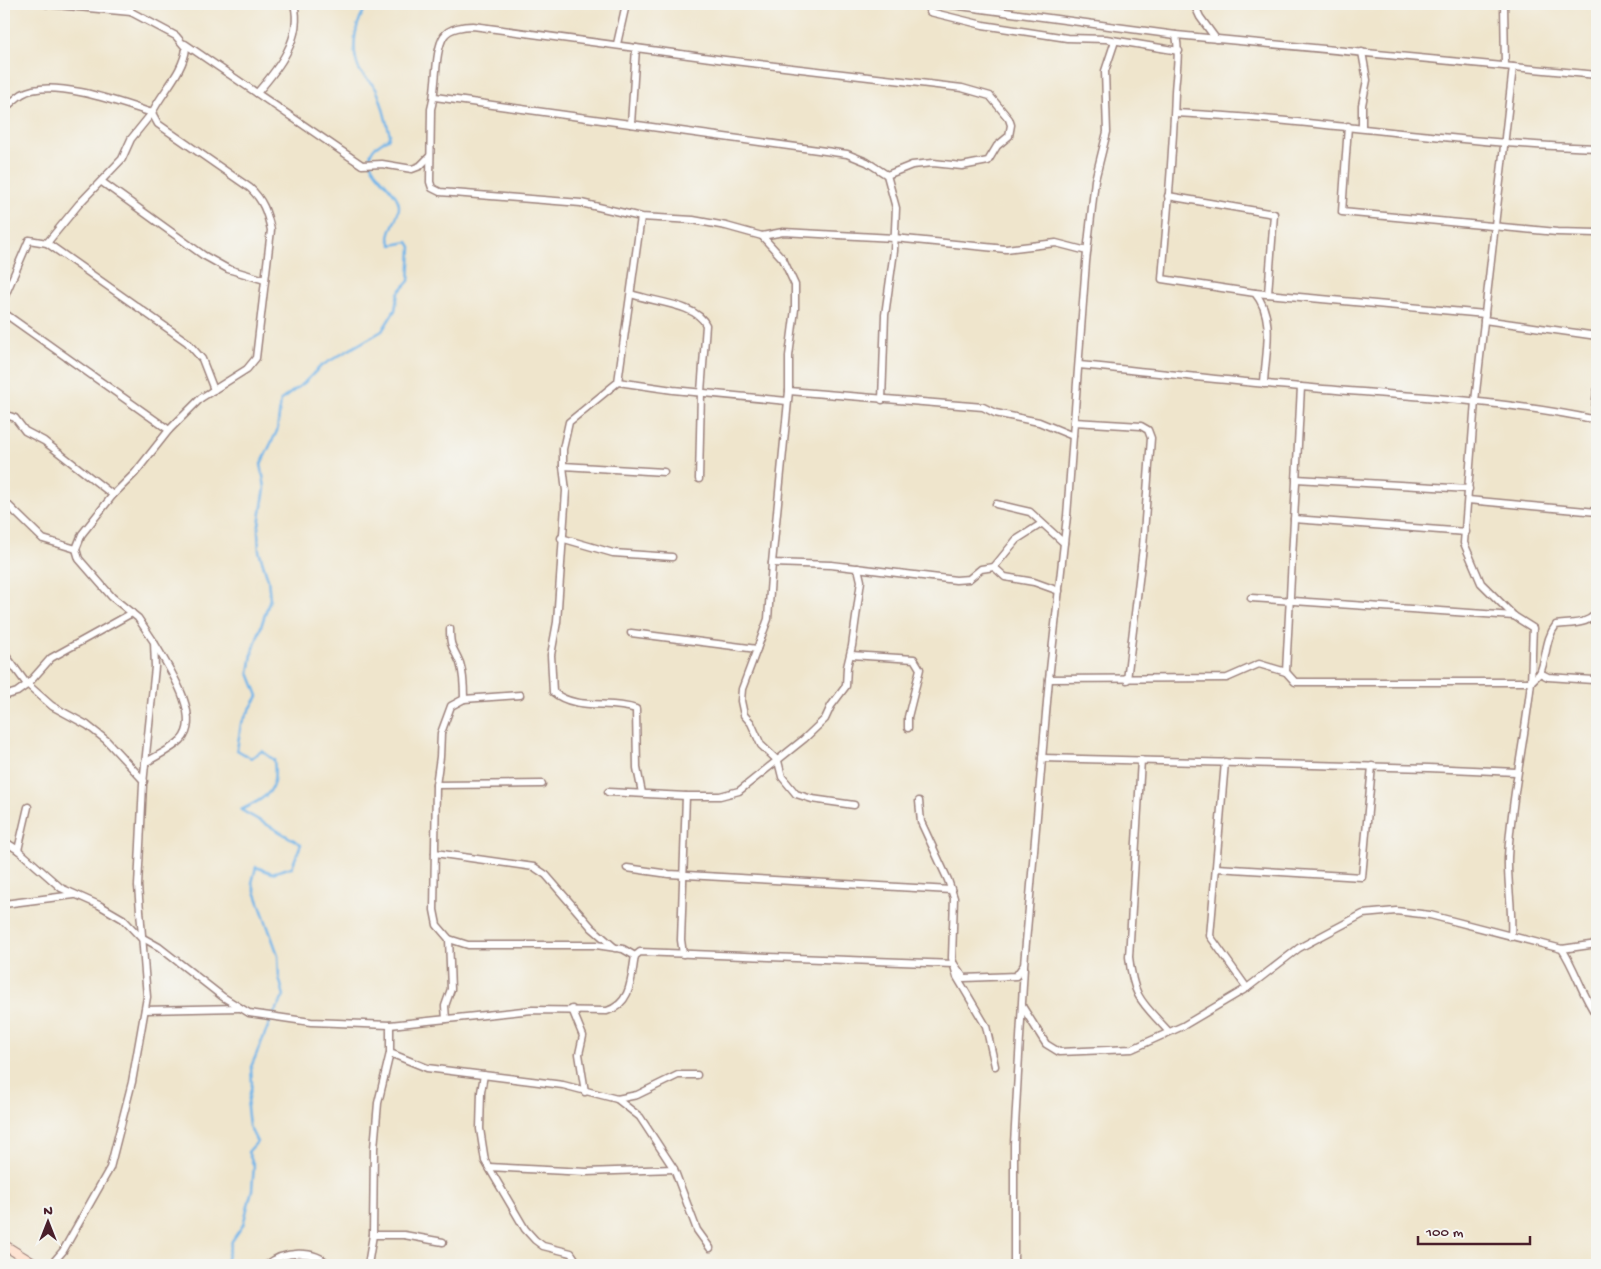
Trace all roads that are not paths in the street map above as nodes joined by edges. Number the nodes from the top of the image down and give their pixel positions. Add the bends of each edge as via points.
1 (46, 4) edge
2 (128, 4) edge
3 (294, 4) edge
4 (626, 4) edge
5 (945, 4) edge
6 (1194, 4) edge
7 (1504, 4) edge
8 (131, 12) junction
9 (930, 12) dead end
10 (1176, 35) junction
11 (1216, 39) junction
12 (1115, 41) junction
13 (184, 44) junction
14 (617, 44) junction
15 (636, 48) junction
16 (1180, 51) junction
17 (1362, 52) junction
18 (1505, 66) junction
19 (1513, 67) junction
20 (1597, 75) edge
21 (257, 93) junction
22 (434, 97) junction
23 (4, 108) edge
24 (152, 113) junction
25 (1175, 114) junction
26 (631, 124) junction
27 (1348, 126) junction
28 (1362, 128) junction
29 (1503, 142) junction
30 (1597, 148) edge
31 (430, 156) junction
32 (887, 175) junction
33 (102, 182) junction
34 (1168, 196) junction
35 (641, 218) junction
36 (1494, 226) junction
37 (1597, 233) edge
38 (762, 236) junction
39 (894, 238) junction
40 (47, 243) junction
41 (1087, 251) junction
42 (265, 280) junction
43 (1255, 293) junction
44 (631, 294) junction
45 (1268, 294) junction
46 (4, 298) edge
47 (4, 313) edge
48 (1484, 317) junction
49 (1597, 336) edge
50 (1079, 364) junction
51 (618, 382) junction
52 (1264, 384) junction
53 (1301, 387) junction
54 (214, 390) junction
55 (789, 391) junction
56 (1597, 391) edge
57 (701, 392) junction
58 (882, 400) junction
59 (787, 401) junction
60 (1475, 401) junction
61 (4, 414) edge
62 (1596, 420) edge
63 (1074, 422) junction
64 (170, 430) junction
65 (1073, 436) junction
66 (563, 466) junction
67 (664, 472) dead end
68 (699, 479) dead end
69 (1296, 479) junction
70 (1469, 489) junction
71 (113, 495) junction
72 (1468, 500) junction
73 (4, 501) edge
74 (996, 504) dead end
75 (1597, 512) edge
76 (1294, 519) junction
77 (1041, 524) junction
78 (1466, 532) junction
79 (561, 538) junction
80 (1064, 543) junction
81 (76, 549) junction
82 (672, 557) dead end
83 (772, 563) junction
84 (994, 566) junction
85 (858, 568) junction
86 (1059, 591) junction
87 (1251, 598) dead end
88 (1290, 601) junction
89 (1597, 609) edge
90 (132, 612) junction
91 (1514, 616) junction
92 (450, 629) dead end
93 (631, 633) dead end
94 (154, 642) junction
95 (756, 649) junction
96 (4, 653) edge
97 (850, 655) junction
98 (1286, 672) junction
99 (1540, 673) junction
100 (1049, 679) junction
101 (1127, 680) junction
102 (1531, 682) junction
103 (28, 684) junction
104 (1597, 685) edge
105 (520, 695) dead end
106 (4, 696) edge
107 (464, 699) junction
108 (908, 728) dead end
109 (1042, 758) junction
110 (1141, 760) junction
111 (778, 761) junction
112 (1225, 762) junction
113 (145, 763) junction
114 (1372, 766) junction
115 (1516, 772) junction
116 (144, 781) junction
117 (542, 784) dead end
118 (436, 785) junction
119 (608, 792) dead end
120 (642, 793) junction
121 (686, 796) junction
122 (919, 801) dead end
123 (854, 805) dead end
124 (28, 806) dead end
125 (4, 841) edge
126 (18, 850) junction
127 (434, 853) junction
128 (627, 868) dead end
129 (1216, 868) junction
130 (682, 874) junction
131 (951, 890) junction
132 (74, 895) junction
133 (4, 904) edge
134 (1511, 937) junction
135 (143, 939) junction
136 (449, 939) junction
137 (1597, 944) edge
138 (615, 948) junction
139 (1562, 949) junction
140 (683, 954) junction
141 (635, 956) junction
142 (954, 964) junction
143 (1024, 965) junction
144 (1248, 988) junction
145 (1022, 1006) junction
146 (240, 1008) junction
147 (572, 1009) junction
148 (146, 1010) junction
149 (1597, 1016) edge
150 (446, 1019) junction
151 (390, 1025) junction
152 (1169, 1032) junction
153 (390, 1053) junction
154 (995, 1066) dead end
155 (697, 1075) dead end
156 (484, 1076) junction
157 (585, 1092) junction
158 (617, 1099) junction
159 (489, 1167) junction
160 (674, 1169) junction
161 (374, 1234) junction
162 (443, 1242) dead end
163 (4, 1245) edge
164 (710, 1248) dead end
165 (36, 1265) edge
166 (51, 1265) edge
167 (267, 1265) edge
168 (329, 1265) edge
169 (368, 1265) edge
170 (578, 1265) edge
171 (1014, 1265) edge

1 - 8 street
2 - 8 street
3 - 21 street via 297,18 286,55
4 - 14 street
5 - 10 street
6 - 11 street
7 - 18 street
8 - 13 street via 176,36
9 - 12 street via 983,25 1067,38
10 - 11 street
10 - 16 street
11 - 17 street
12 - 16 street
12 - 41 street via 1105,71 1107,132 1095,180
13 - 21 street
13 - 24 street via 183,63
14 - 15 street
14 - 22 street via 464,26 444,36 438,56
15 - 26 street
15 - 32 street via 962,88 990,96 1011,125 1009,136 997,146 988,161 962,166 912,165
16 - 25 street
17 - 18 street
17 - 28 street via 1367,80
18 - 19 street
19 - 20 street
19 - 29 street
21 - 31 street via 362,165 412,169
22 - 26 street
22 - 31 street
23 - 24 street via 24,93 43,90 94,94
24 - 33 street via 131,139 122,160
24 - 42 street via 158,124 260,197 267,210 271,230
25 - 27 street
25 - 34 street
26 - 32 street via 847,154
27 - 28 street
27 - 36 street via 1342,212
28 - 29 street
29 - 30 street
29 - 36 street
31 - 35 street via 430,182 432,188 440,192 581,203
32 - 39 street via 896,208
33 - 40 street
33 - 42 street via 203,256 228,269
34 - 43 street via 1162,280
34 - 45 street via 1274,214
35 - 38 street via 702,221
35 - 44 street
36 - 37 street
36 - 48 street
38 - 39 street via 783,232
38 - 55 street via 783,260 795,284
39 - 41 street via 1006,249 1056,243
39 - 58 street via 885,315
40 - 46 street via 30,240
40 - 54 street via 187,342 202,359
41 - 50 street
42 - 54 street via 256,358 247,369
43 - 45 street
43 - 52 street via 1266,313 1268,336
44 - 51 street
44 - 57 street via 690,310 703,317 706,325
45 - 48 street
47 - 64 street
48 - 49 street
48 - 60 street
50 - 52 street
50 - 63 street
51 - 57 street
51 - 66 street via 568,422
52 - 53 street
53 - 60 street
53 - 69 street
54 - 64 street via 201,398
55 - 58 street
55 - 59 street
56 - 62 street
57 - 59 street
57 - 68 street
58 - 65 street via 983,407 995,413 1039,422
59 - 83 street
60 - 62 street
60 - 70 street
61 - 71 street via 15,418 25,430
63 - 65 street
63 - 101 street via 1141,426 1148,430 1151,438 1143,547
64 - 71 street
65 - 80 street
66 - 67 street
66 - 79 street via 566,491
69 - 70 street
69 - 76 street
70 - 72 street
71 - 81 street via 82,534
72 - 75 street
72 - 78 street
73 - 81 street via 43,539
74 - 77 street via 1030,512
76 - 78 street
76 - 88 street
77 - 80 street
77 - 84 street via 1016,540
78 - 91 street via 1464,543 1481,583
79 - 82 street via 613,553
79 - 120 street via 557,622 551,656 553,692 563,701 572,703 636,708 637,768
80 - 86 street
81 - 90 street via 79,559 112,597
83 - 85 street
83 - 95 street via 768,619
84 - 85 street via 981,569 969,579 956,580
84 - 86 street via 1005,578 1034,582
85 - 97 street via 861,581
86 - 100 street
87 - 88 street
88 - 91 street
88 - 98 street
89 - 99 street via 1593,618 1587,621 1556,625 1550,633
90 - 94 street
90 - 103 street via 51,658
91 - 102 street via 1533,628
92 - 107 street via 450,647 460,664
93 - 95 street
94 - 113 street via 155,667
94 - 113 street via 171,668 187,710 188,730 181,741
95 - 111 street via 742,688 741,701 744,715 758,740
96 - 103 street
97 - 108 street via 914,659 920,668
97 - 111 street via 846,686 825,719
98 - 101 street via 1259,664 1228,678
98 - 102 street via 1295,682
99 - 102 street
99 - 104 street via 1548,677 1593,680
100 - 101 street
100 - 109 street
102 - 115 street
103 - 106 street
103 - 116 street via 52,706 87,725 106,740
105 - 107 street
107 - 118 street via 450,706 444,723
109 - 110 street
109 - 143 street
110 - 112 street
110 - 152 street via 1130,966 1136,996
111 - 121 street via 739,791 720,796
111 - 123 street via 782,777 796,794 812,800
112 - 114 street
112 - 129 street
113 - 116 street
114 - 115 street
114 - 129 street via 1362,878
115 - 134 street via 1508,855
116 - 135 street via 138,886
117 - 118 street
118 - 127 street
119 - 120 street
120 - 121 street
121 - 130 street
122 - 131 street via 921,822
124 - 126 street
125 - 126 street
126 - 132 street via 52,881
127 - 136 street via 434,910 437,925
127 - 138 street via 534,867 546,875 592,928
128 - 130 street
129 - 144 street via 1210,936
130 - 131 street
130 - 140 street
131 - 142 street via 954,898
132 - 133 street
132 - 135 street via 123,919
134 - 139 street
134 - 144 street via 1430,915 1396,911 1364,914 1299,948
135 - 146 street
135 - 148 street
136 - 138 street via 468,945 596,945
136 - 150 street via 451,989 445,1006
137 - 139 street
138 - 141 street via 623,948
139 - 149 street
140 - 141 street via 640,952
140 - 142 street
141 - 147 street via 628,994 618,1007 607,1010
142 - 143 street via 964,978 1016,976
142 - 154 street via 957,977 986,1026
143 - 145 street
144 - 152 street
145 - 152 street via 1046,1044 1058,1052 1132,1049
145 - 171 street via 1014,1144
146 - 148 street
146 - 151 street via 249,1013 312,1022
147 - 150 street
147 - 157 street via 583,1036 579,1054
148 - 166 street via 110,1168
150 - 151 street
151 - 153 street
153 - 156 street via 427,1068
153 - 161 street via 378,1104
155 - 158 street via 678,1075 637,1095
156 - 157 street via 563,1085
156 - 159 street via 480,1129 482,1150
157 - 158 street
158 - 160 street via 640,1117
159 - 160 street via 586,1172
159 - 170 street via 524,1228 543,1246 571,1253
160 - 164 street via 697,1230
161 - 162 street
161 - 169 street
163 - 165 main road
167 - 168 street via 277,1259 305,1253 318,1256

